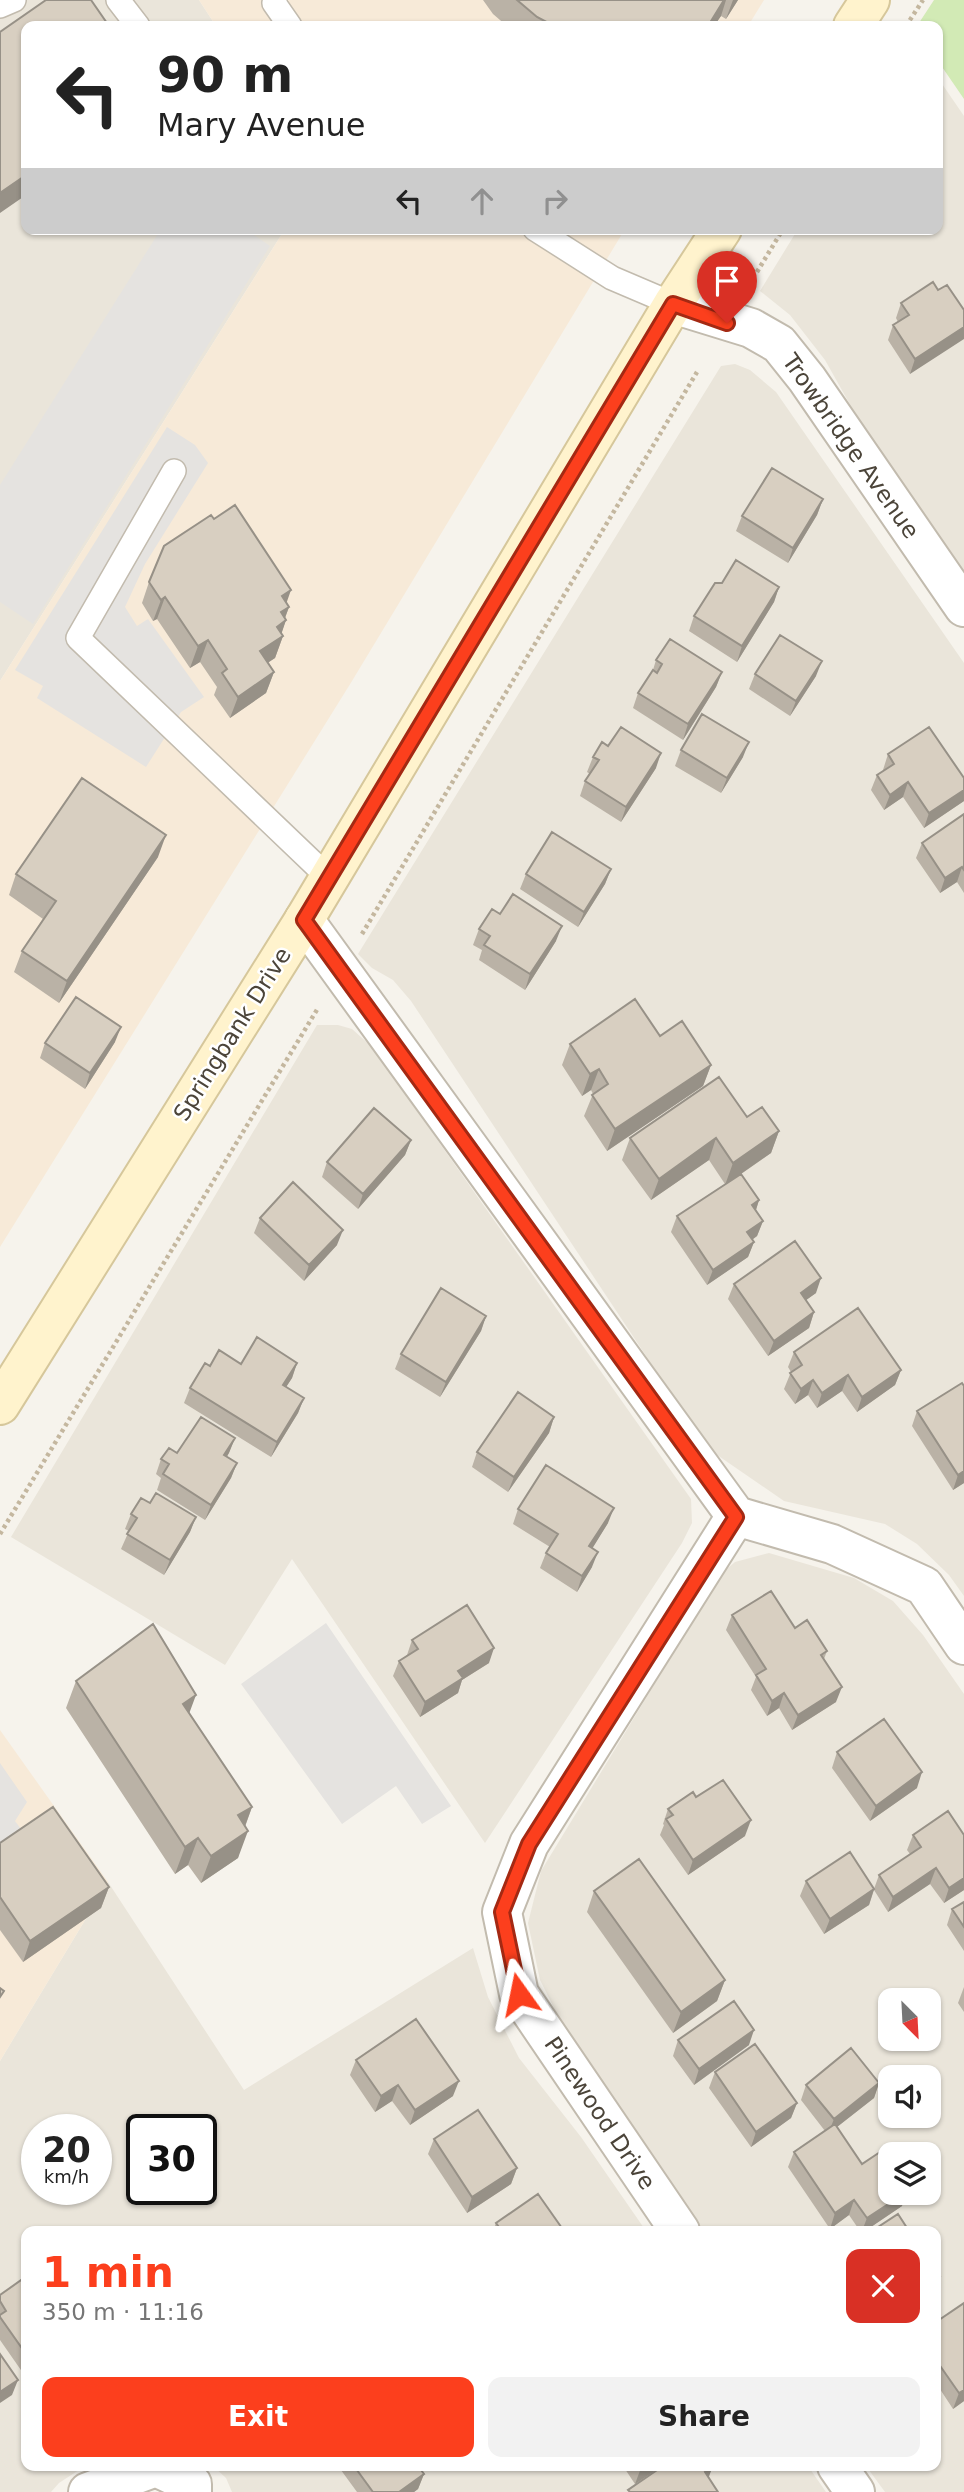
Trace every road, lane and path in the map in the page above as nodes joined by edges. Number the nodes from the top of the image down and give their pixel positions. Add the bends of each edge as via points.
1 (14, 0) edge
2 (118, 0) edge
3 (275, 0) edge
4 (870, 0) edge
5 (923, 0) edge
6 (0, 6) edge
7 (134, 21) edge
8 (287, 21) edge
9 (856, 21) edge
10 (909, 21) edge
11 (544, 235) edge
12 (718, 235) edge
13 (779, 235) edge
14 (757, 272) dead end
15 (673, 304) junction
16 (174, 471) dead end
17 (964, 607) edge
18 (329, 878) junction
19 (304, 920) junction
20 (3, 1393) edge
21 (736, 1517) junction
22 (964, 1645) edge
23 (677, 2226) edge
24 (145, 2471) edge
25 (164, 2471) edge
26 (840, 2471) edge
27 (88, 2492) edge
28 (192, 2492) edge
29 (855, 2492) edge

1 - 6 lane
2 - 7 lane
3 - 8 lane
4 - 9 main road
5 - 10 path
11 - 15 lane via 612,278
12 - 15 main road, Springbank Drive
13 - 14 path
15 - 17 street, Trowbridge Avenue via 751,328 779,344
15 - 18 main road, Springbank Drive
16 - 18 lane via 78,638
18 - 19 main road, Springbank Drive
19 - 20 main road, Springbank Drive
19 - 21 street
21 - 22 street via 832,1544 924,1586
21 - 23 street, Pinewood Drive via 529,1844 502,1912 519,1994
24 - 27 street
25 - 28 street via 192,2484
26 - 29 street

